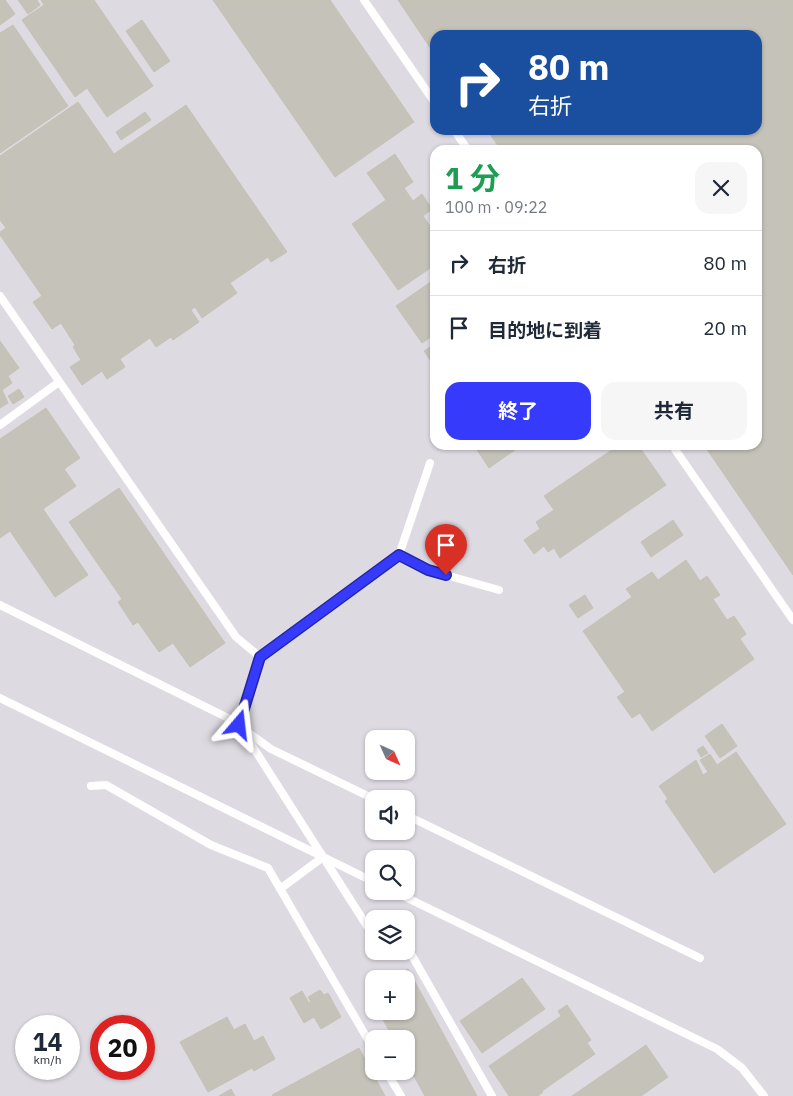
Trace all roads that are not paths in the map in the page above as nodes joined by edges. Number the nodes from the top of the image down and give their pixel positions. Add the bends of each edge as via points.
1 (364, 0) edge
2 (430, 95) edge
3 (0, 296) edge
4 (59, 382) junction
5 (0, 425) edge
6 (675, 450) edge
7 (430, 463) dead end
8 (399, 555) junction
9 (499, 590) dead end
10 (0, 606) edge
11 (793, 620) edge
12 (260, 657) junction
13 (0, 698) edge
14 (239, 725) junction
15 (91, 786) dead end
16 (365, 795) edge
17 (415, 819) edge
18 (323, 857) junction
19 (365, 878) edge
20 (280, 889) junction
21 (411, 900) edge
22 (365, 923) edge
23 (700, 958) dead end
24 (414, 960) edge
25 (365, 1035) edge
26 (391, 1080) edge
27 (401, 1096) edge
28 (492, 1096) edge
29 (764, 1096) edge

1 - 2 lane
3 - 4 lane
4 - 5 lane
4 - 12 lane via 236,637
6 - 11 lane
7 - 8 lane
8 - 9 lane via 428,570
8 - 12 lane
10 - 14 lane
12 - 14 lane
13 - 18 lane
14 - 16 lane via 271,749
14 - 18 lane
15 - 20 lane via 106,785 211,845 268,868
17 - 23 lane
18 - 19 lane
18 - 20 lane
18 - 22 lane
20 - 25 lane
21 - 29 lane via 717,1050 742,1068
24 - 28 lane
26 - 27 lane

